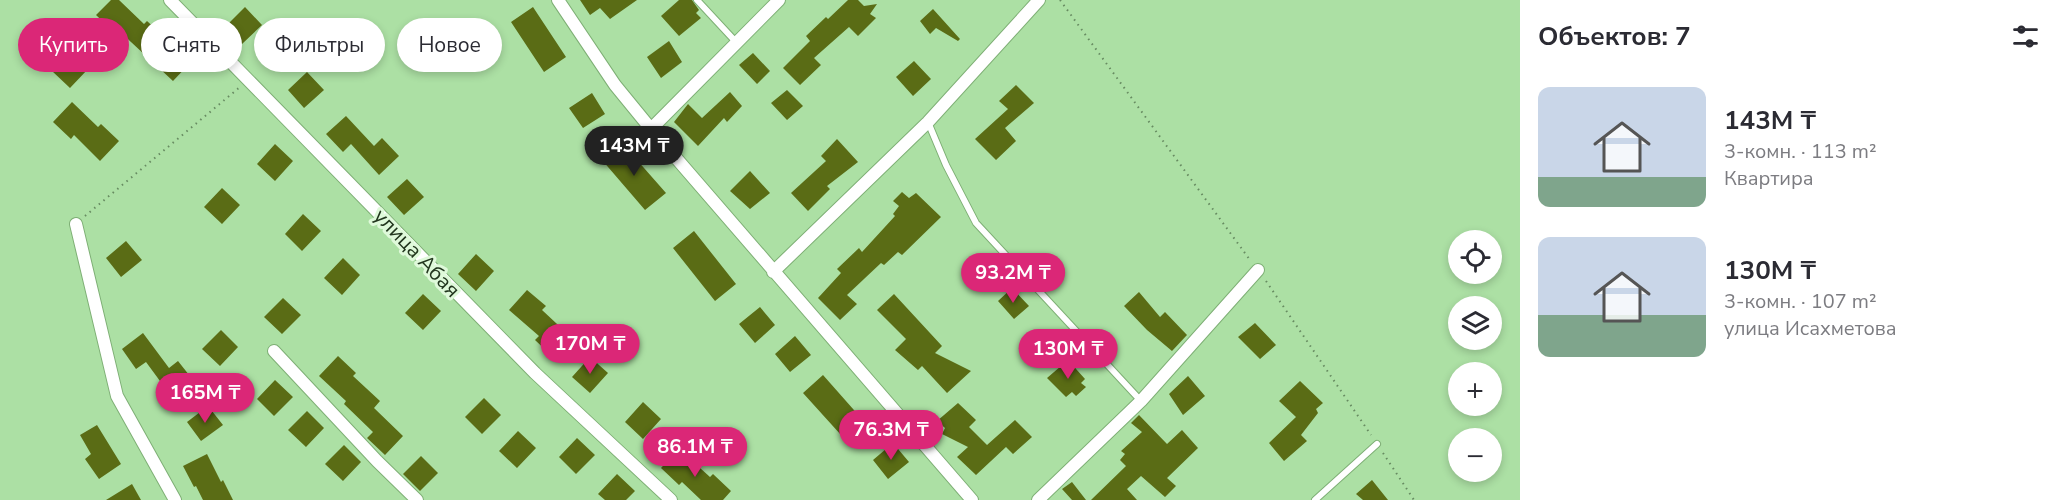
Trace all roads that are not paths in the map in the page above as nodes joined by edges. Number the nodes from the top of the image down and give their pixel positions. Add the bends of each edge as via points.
1 (170, 0) edge
2 (558, 0) edge
3 (697, 0) edge
4 (779, 0) edge
5 (1039, 0) edge
6 (737, 42) junction
7 (928, 122) junction
8 (651, 129) junction
9 (76, 224) road end
10 (1258, 270) road end
11 (773, 272) junction
12 (273, 351) dead end
13 (1141, 401) junction
14 (1377, 444) road end
15 (175, 500) edge
16 (417, 500) edge
17 (671, 500) edge
18 (972, 500) edge
19 (1038, 500) edge
20 (1315, 500) edge

1 - 17 street, улица Абая via 535,373
2 - 8 street via 615,85
3 - 6 lane
4 - 6 street
5 - 7 street
6 - 8 street
7 - 11 street
7 - 13 lane via 975,223
8 - 11 street
9 - 15 street via 117,396
10 - 13 street
11 - 18 street
12 - 16 street
13 - 19 street
14 - 20 lane

